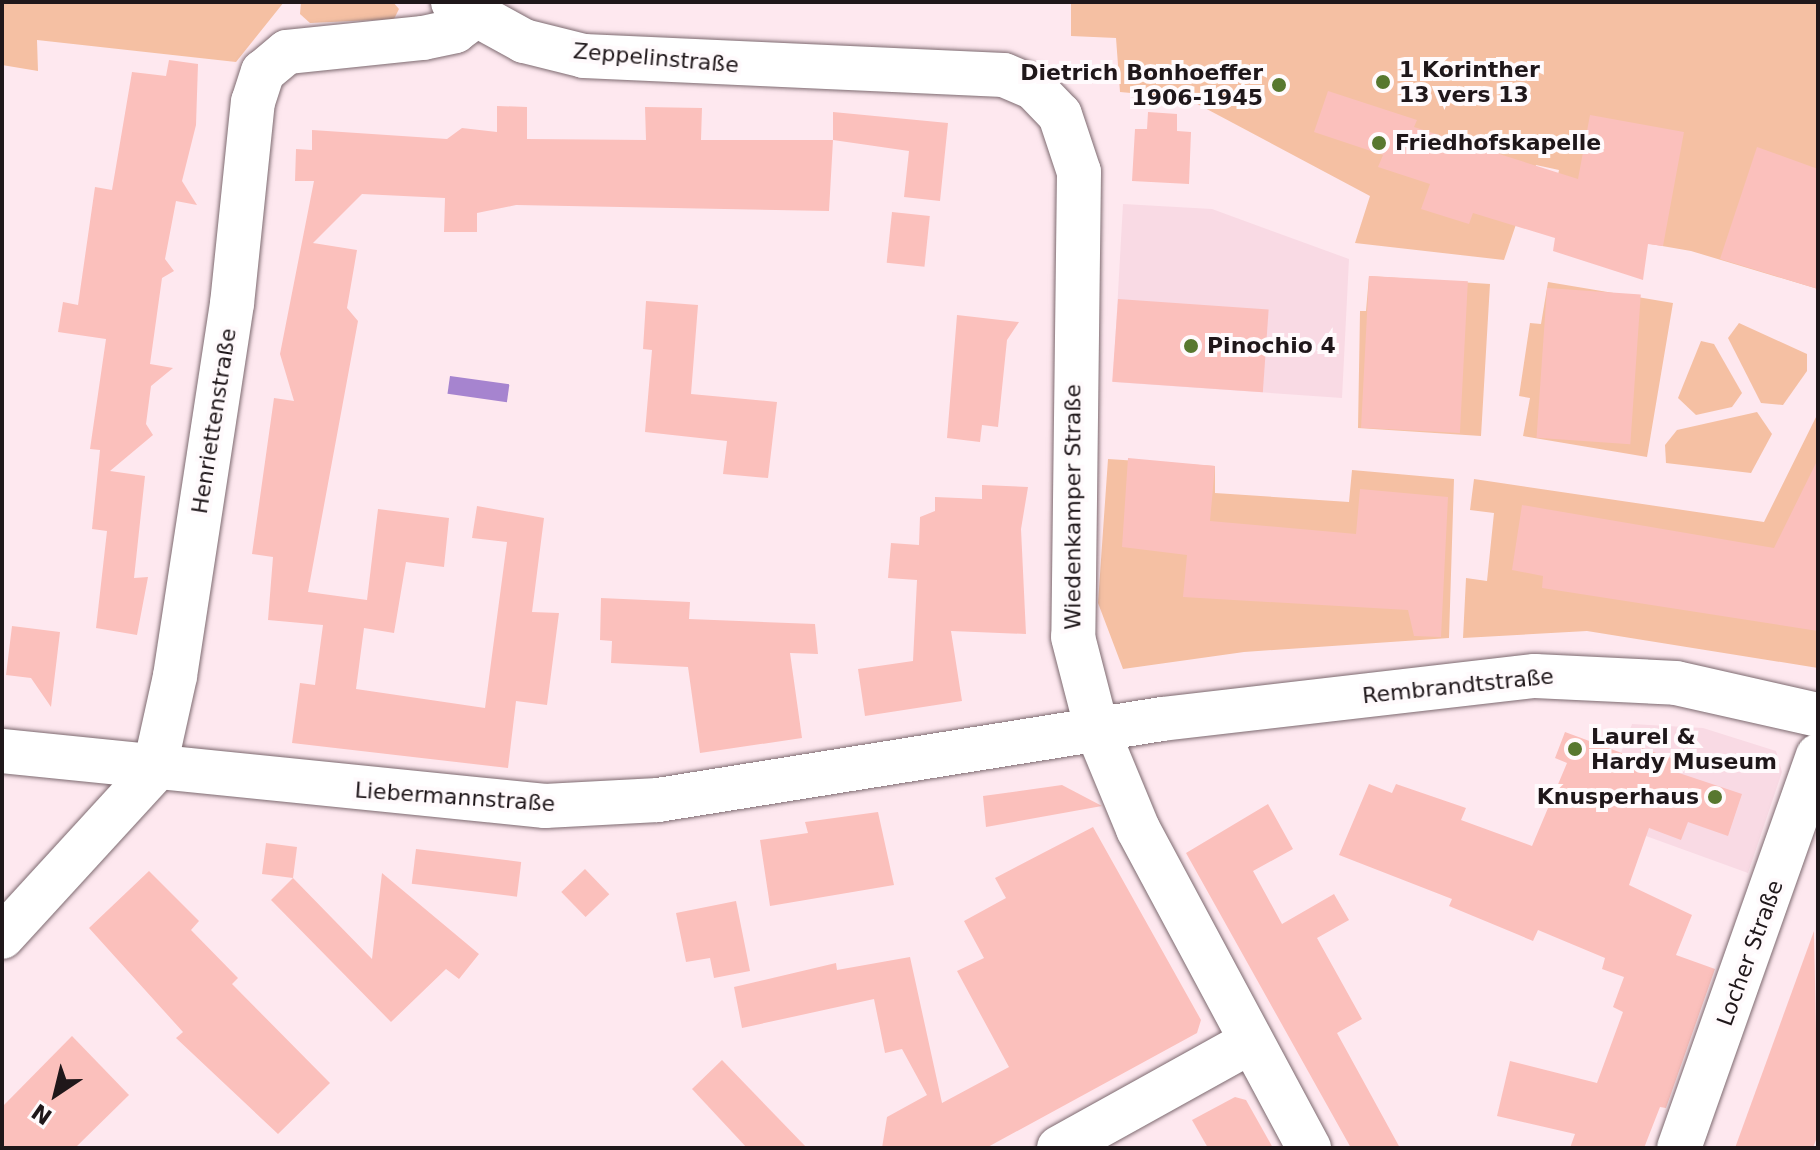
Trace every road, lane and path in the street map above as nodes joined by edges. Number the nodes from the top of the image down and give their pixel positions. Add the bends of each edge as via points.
1 (465, 9) edge
2 (775, 67) joint
3 (1818, 715) edge
4 (1097, 730) junction
5 (2, 751) edge
6 (1818, 756) edge
7 (154, 771) junction
8 (2, 937) edge
9 (1250, 1042) junction
10 (1059, 1148) edge
11 (1309, 1148) edge
12 (1679, 1148) edge

1 - 2 street, Zeppelinstraße via 524,41 584,56
1 - 7 street, Henriettenstraße via 455,31 287,52 257,86 232,304
2 - 4 street, Wiedenkamper Straße via 1004,75 1034,88 1060,115 1079,172 1073,637
3 - 4 street, Rembrandtstraße via 1713,689 1598,675 1302,701
4 - 7 street, Liebermannstraße via 658,800 559,805
4 - 9 street, Wiedenkamper Straße via 1138,829
5 - 7 street, Liebermannstraße
6 - 12 street, Locher Straße
7 - 8 street
9 - 10 street
9 - 11 street, Wiedenkamper Straße

